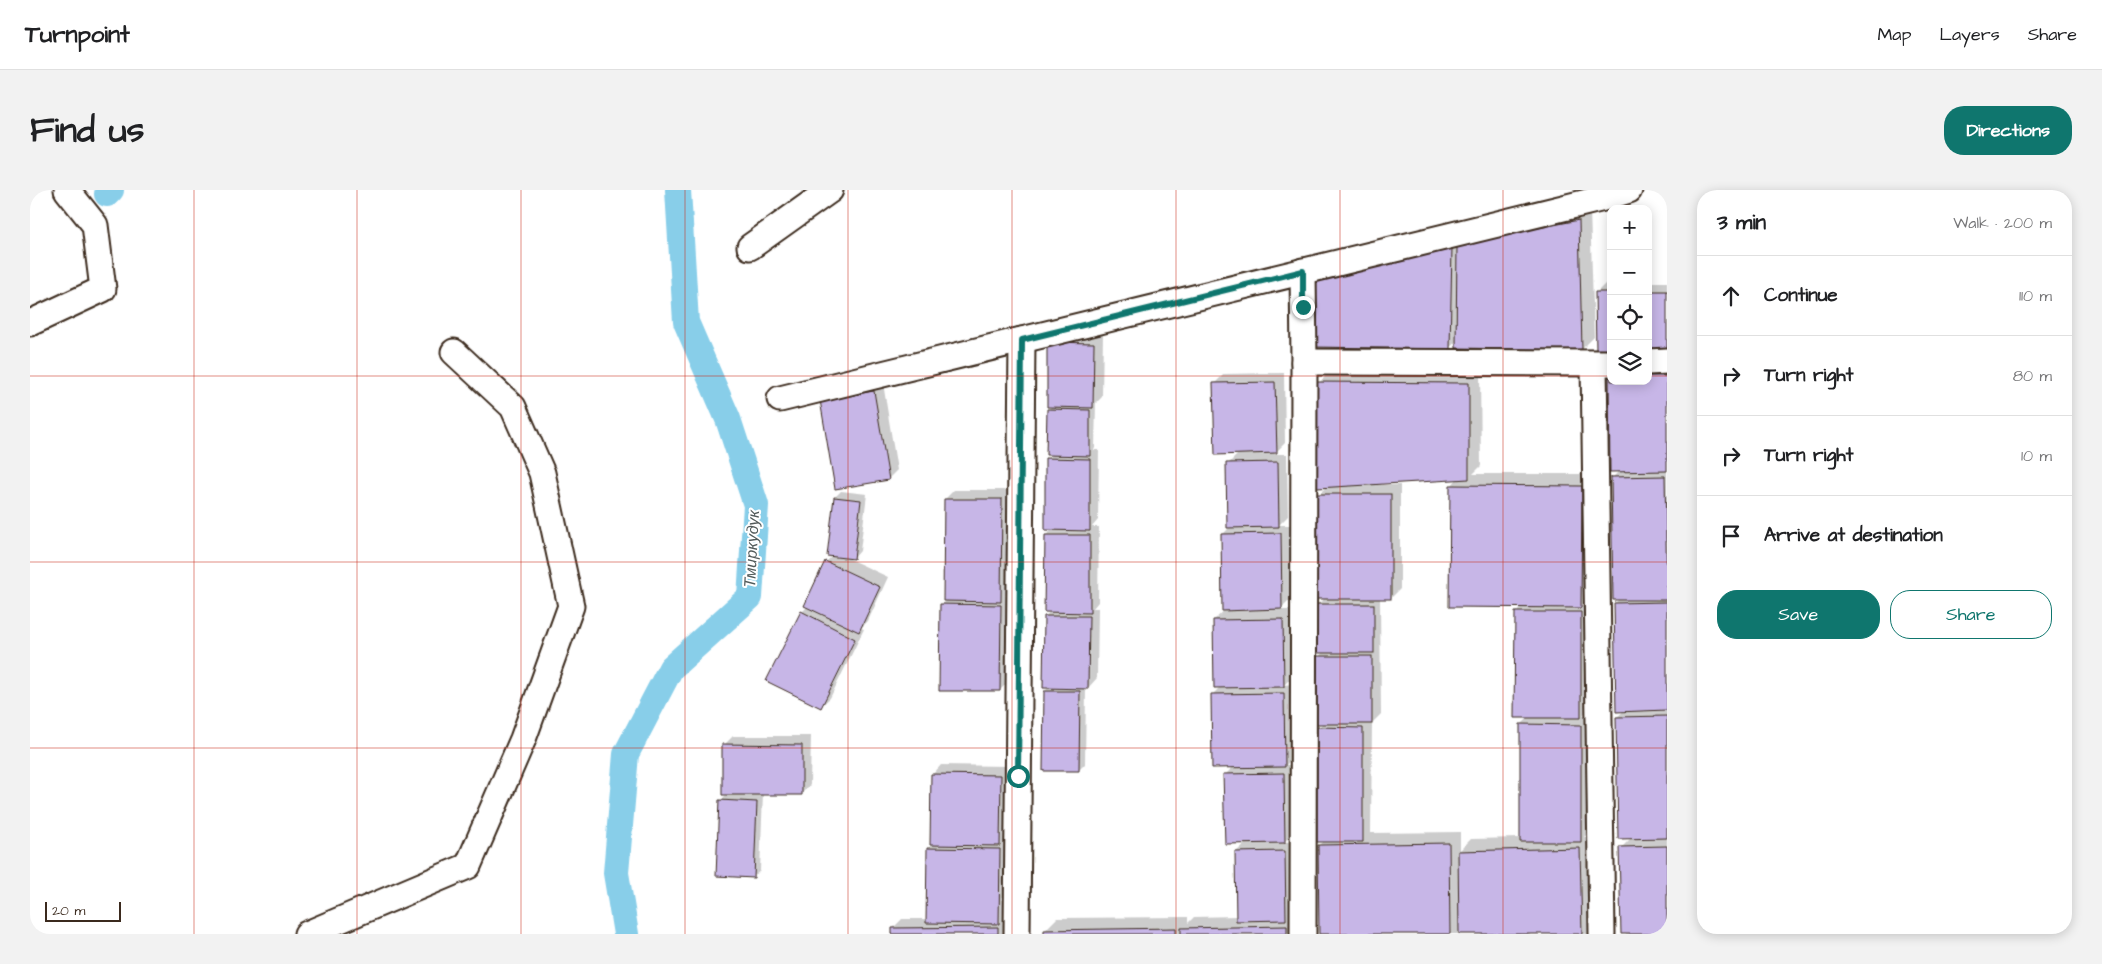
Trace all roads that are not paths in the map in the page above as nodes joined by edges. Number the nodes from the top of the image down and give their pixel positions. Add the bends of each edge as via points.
1 (67, 190) edge
2 (830, 190) edge
3 (1628, 190) edge
4 (1598, 194) edge
5 (750, 247) dead end
6 (1303, 271) junction
7 (30, 324) edge
8 (1022, 340) junction
9 (454, 352) dead end
10 (1304, 362) junction
11 (1652, 362) edge
12 (1667, 362) edge
13 (1602, 363) edge
14 (780, 399) dead end
15 (307, 934) edge
16 (1017, 934) edge
17 (1303, 934) edge
18 (1602, 934) edge

1 - 7 street via 95,225 103,289
2 - 5 street
3 - 4 street
4 - 6 street
6 - 8 street
6 - 10 street
8 - 14 street
8 - 16 street
9 - 15 street via 514,407 542,473 571,606 522,738 468,866
10 - 13 street
10 - 17 street
11 - 12 street
13 - 18 street

